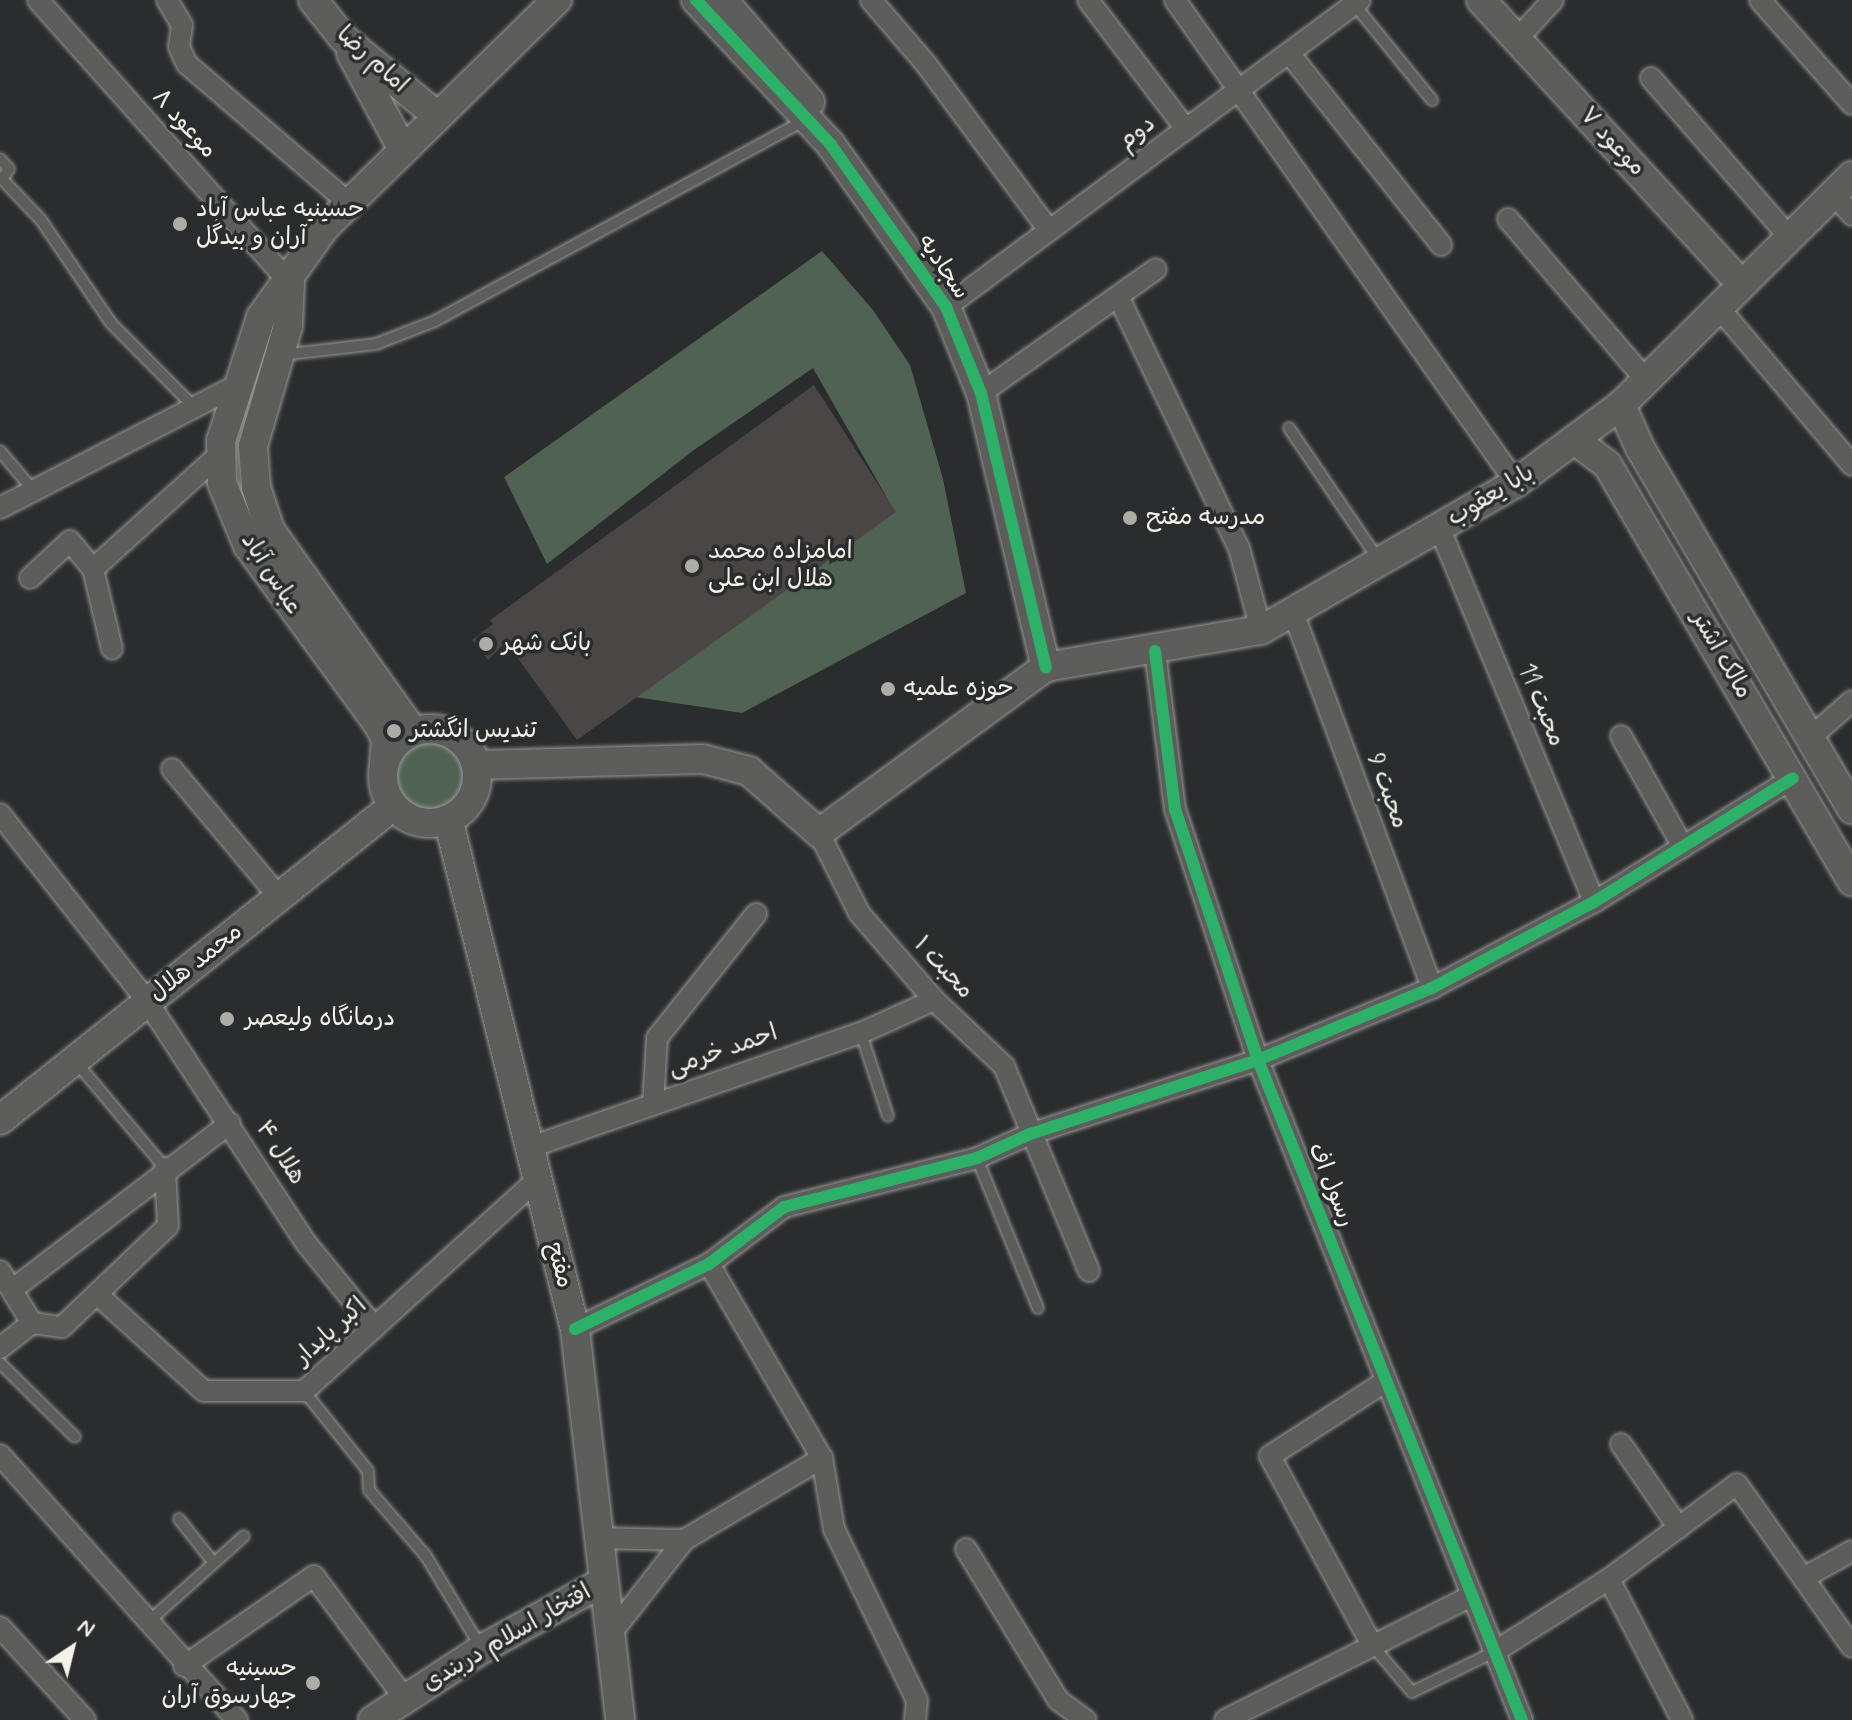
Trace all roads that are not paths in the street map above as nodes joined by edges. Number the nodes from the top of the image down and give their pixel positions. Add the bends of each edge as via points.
1 (38, 0) edge
2 (167, 0) edge
3 (313, 0) edge
4 (557, 0) edge
5 (696, 0) edge
6 (723, 0) edge
7 (871, 0) edge
8 (1088, 0) edge
9 (1175, 0) edge
10 (1481, 0) edge
11 (1553, 0) edge
12 (1760, 0) edge
13 (1355, 1) edge
14 (343, 38) junction
15 (1517, 39) junction
16 (1289, 53) junction
17 (1651, 78) dead end
18 (1241, 88) junction
19 (1432, 100) dead end
20 (1852, 104) edge
21 (436, 115) junction
22 (804, 121) junction
23 (1186, 129) junction
24 (831, 145) junction
25 (402, 148) junction
26 (0, 159) edge
27 (1846, 195) edge
28 (346, 201) junction
29 (1508, 219) dead end
30 (1049, 230) junction
31 (1790, 238) junction
32 (1441, 245) dead end
33 (1156, 269) dead end
34 (290, 283) junction
35 (1742, 285) junction
36 (1119, 298) junction
37 (946, 307) junction
38 (1719, 308) junction
39 (279, 356) junction
40 (1646, 380) junction
41 (237, 385) junction
42 (981, 393) junction
43 (1621, 405) junction
44 (194, 407) junction
45 (1289, 428) dead end
46 (1576, 441) junction
47 (1640, 448) junction
48 (0, 451) edge
49 (221, 453) junction
50 (1607, 464) junction
51 (1852, 465) edge
52 (1516, 483) junction
53 (33, 490) junction
54 (0, 508) edge
55 (1439, 527) junction
56 (1380, 562) junction
57 (93, 569) junction
58 (30, 578) dead end
59 (1293, 612) junction
60 (1261, 630) junction
61 (112, 649) dead end
62 (1155, 651) junction
63 (1046, 667) junction
64 (1852, 701) edge
65 (413, 731) junction
66 (1621, 736) dead end
67 (1810, 738) junction
68 (384, 763) junction
69 (476, 765) junction
70 (172, 769) dead end
71 (1793, 778) junction
72 (393, 806) junction
73 (1852, 809) edge
74 (448, 819) junction
75 (4, 827) edge
76 (819, 833) junction
77 (1683, 847) junction
78 (1852, 881) edge
79 (279, 897) junction
80 (1594, 902) junction
81 (756, 914) dead end
82 (1432, 988) junction
83 (934, 1000) junction
84 (147, 1001) junction
85 (861, 1033) junction
86 (75, 1060) junction
87 (1258, 1060) junction
88 (653, 1104) junction
89 (888, 1116) dead end
90 (0, 1120) edge
91 (230, 1123) junction
92 (1030, 1134) junction
93 (528, 1148) junction
94 (977, 1158) junction
95 (165, 1168) junction
96 (536, 1181) junction
97 (709, 1264) junction
98 (0, 1271) edge
99 (1089, 1271) dead end
100 (13, 1289) junction
101 (98, 1295) junction
102 (1038, 1308) dead end
103 (32, 1323) junction
104 (375, 1328) junction
105 (575, 1329) junction
106 (0, 1348) edge
107 (0, 1363) edge
108 (1386, 1381) junction
109 (304, 1391) junction
110 (75, 1437) dead end
111 (1621, 1444) dead end
112 (0, 1455) edge
113 (822, 1458) junction
114 (179, 1519) dead end
115 (1679, 1528) junction
116 (244, 1536) dead end
117 (596, 1538) junction
118 (684, 1540) junction
119 (966, 1549) dead end
120 (1852, 1551) edge
121 (213, 1562) junction
122 (1805, 1577) junction
123 (1609, 1579) junction
124 (601, 1583) junction
125 (1472, 1596) junction
126 (147, 1623) junction
127 (0, 1627) edge
128 (609, 1636) junction
129 (1372, 1645) junction
130 (1852, 1647) edge
131 (482, 1649) junction
132 (1494, 1652) junction
133 (184, 1666) junction
134 (212, 1695) junction
135 (389, 1713) edge
136 (85, 1720) edge
137 (216, 1720) edge
138 (237, 1720) edge
139 (620, 1720) edge
140 (915, 1720) edge
141 (1086, 1720) edge
142 (1225, 1720) edge
143 (1522, 1720) edge
144 (1682, 1720) edge

1 - 34 street, موعود ۸
2 - 28 street via 182,25 179,47 187,64
3 - 14 main road, امام رضا
4 - 21 main road, عباس آباد
5 - 22 main road, سجادیه
6 - 24 main road via 815,108
7 - 30 street via 926,64
8 - 23 street
9 - 18 street
10 - 15 main road, موعود ۷
11 - 15 street
12 - 20 street
13 - 16 street, دوم
13 - 19 lane
14 - 21 main road, امام رضا
14 - 25 main road
15 - 35 main road, موعود ۷
16 - 18 street, دوم
16 - 32 street
17 - 31 street
18 - 23 street, دوم
18 - 52 street
21 - 25 main road, عباس آباد
22 - 24 main road, سجادیه
22 - 39 lane via 435,321 376,344
23 - 30 street, دوم
24 - 37 main road, سجادیه
25 - 28 main road, عباس آباد
26 - 44 lane via 9,169 2,179 41,220 111,323
27 - 31 main road, بابا یعقوب
28 - 34 main road, عباس آباد
29 - 40 street
30 - 37 street, دوم
31 - 35 main road, بابا یعقوب
33 - 36 street
34 - 39 main road, عباس آباد via 288,326
34 - 41 main road, عباس آباد via 261,317
35 - 38 main road, بابا یعقوب
36 - 42 street
36 - 60 street via 1239,548
37 - 42 main road, سجادیه
38 - 40 main road, بابا یعقوب
38 - 51 street
39 - 65 main road, عباس آباد via 253,446 256,487 270,530
40 - 43 main road, بابا یعقوب
41 - 44 street
41 - 49 main road, عباس آباد
42 - 63 main road, سجادیه
43 - 46 main road, بابا یعقوب
43 - 47 main road, مالک اشتر
44 - 53 street
45 - 56 lane
46 - 50 main road, مالک اشتر
46 - 52 main road, بابا یعقوب
47 - 50 main road via 1619,444 1610,451
47 - 67 main road, مالک اشتر
48 - 53 lane
49 - 57 street
49 - 68 main road, عباس آباد via 222,483 248,546 378,724 386,739
50 - 71 main road, مالک اشتر
52 - 55 main road, بابا یعقوب
53 - 54 street
55 - 56 main road, بابا یعقوب
55 - 80 street, محبت 11
56 - 59 main road, بابا یعقوب
57 - 58 street via 70,541
57 - 61 street
59 - 60 main road, بابا یعقوب
59 - 82 street, محبت 9
60 - 62 main road, بابا یعقوب
62 - 63 main road, بابا یعقوب
62 - 87 street, رسول اف via 1175,809
63 - 76 main road
64 - 67 street
65 - 68 main road via 400,738
65 - 69 main road via 436,729 459,738
66 - 77 street
67 - 73 main road, مالک اشتر
68 - 72 main road via 386,793
69 - 74 main road via 472,797
69 - 76 main road via 703,759 749,771
70 - 79 street
71 - 77 street
71 - 78 main road, مالک اشتر
72 - 74 main road via 419,821
72 - 79 main road, محمد هلال
74 - 93 main road, مفتح
75 - 84 street, هلال ۴
76 - 83 street, محبت ۱ via 859,913
77 - 80 street
79 - 84 main road, محمد هلال
80 - 82 street
81 - 88 street via 657,1038
82 - 87 street
83 - 85 street, احمد خرمی
83 - 92 street, محبت ۱ via 1004,1066
84 - 86 main road, محمد هلال
84 - 91 street, هلال ۴
85 - 88 street, احمد خرمی
85 - 89 lane
86 - 90 main road, محمد هلال
86 - 95 lane
87 - 92 street
87 - 108 street, رسول اف
88 - 93 street, احمد خرمی
91 - 95 street
91 - 104 street, هلال ۴ via 306,1243
92 - 94 street
92 - 99 street, محبت ۱
93 - 96 main road, مفتح
94 - 97 street via 784,1207
94 - 102 lane
95 - 100 street
95 - 101 street via 168,1226
96 - 104 street, اکبر پایدار
96 - 105 main road, مفتح
97 - 105 street
97 - 113 street
98 - 100 street
100 - 103 street
101 - 103 street via 62,1327
101 - 109 street, اکبر پایدار via 204,1391
103 - 106 street
104 - 109 street, اکبر پایدار
105 - 117 main road, مفتح
107 - 110 lane
108 - 125 street, رسول اف
108 - 129 street via 1270,1456
109 - 131 lane via 368,1471 369,1490 426,1556
111 - 115 street
112 - 126 street
113 - 118 street
113 - 140 street via 834,1529 917,1701
114 - 121 lane
115 - 122 street via 1737,1484
115 - 123 street
116 - 121 lane
117 - 118 street
117 - 124 main road, مفتح
118 - 128 street
119 - 141 street via 1058,1700
120 - 122 street
121 - 126 lane
122 - 130 street
123 - 132 street
123 - 144 street
124 - 128 main road, مفتح
124 - 131 main road, افتخار اسلام دربندی
125 - 129 street
125 - 132 street, رسول اف
126 - 133 street
127 - 136 street
128 - 139 main road, مفتح
129 - 132 lane via 1412,1692
129 - 142 street
131 - 135 main road, افتخار اسلام دربندی
132 - 143 street, رسول اف
133 - 134 street
133 - 135 street via 314,1576
134 - 137 street
134 - 138 street

